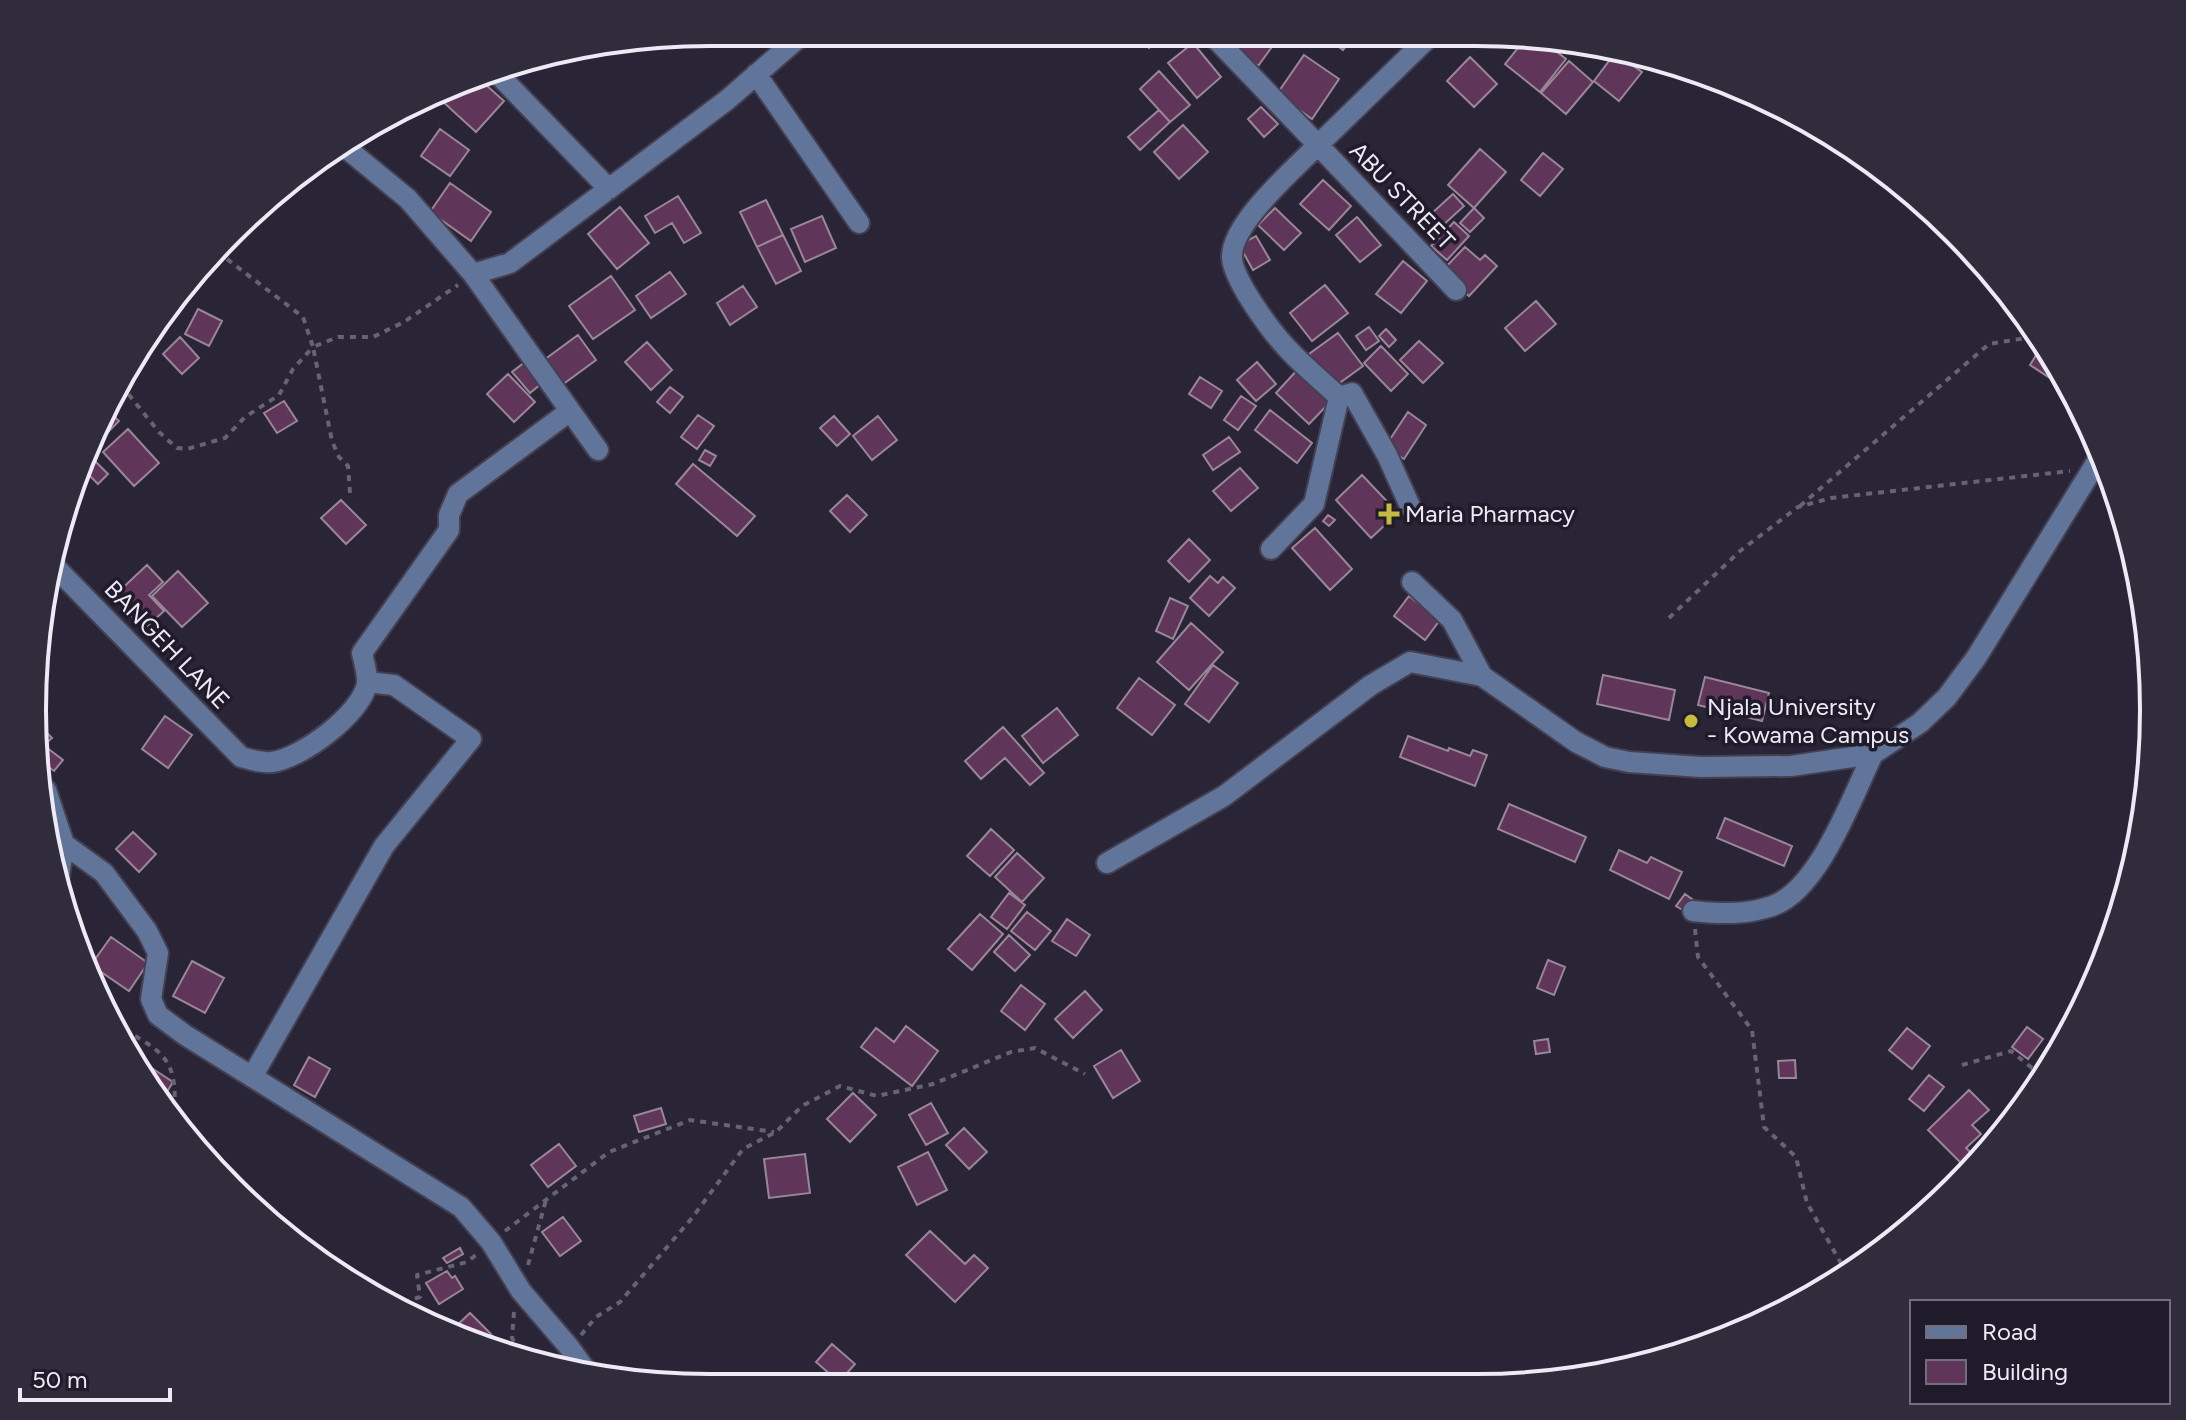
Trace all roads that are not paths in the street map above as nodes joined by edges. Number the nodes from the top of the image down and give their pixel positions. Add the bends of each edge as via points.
1 (789, 46) edge
2 (1223, 46) edge
3 (1420, 46) edge
4 (756, 74) junction
5 (503, 79) edge
6 (1318, 145) junction
7 (351, 152) edge
8 (609, 189) junction
9 (859, 223) dead end
10 (473, 274) junction
11 (1456, 290) dead end
12 (1346, 395) junction
13 (570, 411) junction
14 (598, 450) dead end
15 (2093, 467) edge
16 (1410, 506) dead end
17 (1271, 549) dead end
18 (61, 573) edge
19 (1412, 582) dead end
20 (1482, 676) junction
21 (367, 682) junction
22 (1873, 754) junction
23 (56, 818) edge
24 (64, 844) junction
25 (62, 854) edge
26 (1107, 863) dead end
27 (1693, 911) road end
28 (252, 1077) junction
29 (579, 1361) edge

1 - 4 street
2 - 6 street
3 - 6 street, ABU STREET
4 - 8 street
4 - 9 street
5 - 8 street
6 - 11 street, ABU STREET
6 - 12 street via 1259,205 1242,228 1232,256 1241,285 1285,346
7 - 10 street via 408,199
8 - 10 street via 510,263
10 - 13 street
12 - 16 street via 1387,455
12 - 17 street via 1314,504
13 - 14 street
13 - 21 street via 458,494 449,530 362,653
15 - 22 street via 1947,697 1920,723
18 - 21 street, BANGEH LANE via 241,757 276,762 328,736 362,698
19 - 20 street via 1452,620
20 - 22 street via 1576,742 1629,762 1791,766
20 - 26 street via 1410,662 1371,685 1224,796
21 - 28 street via 394,685 471,739 384,846
22 - 27 street via 1817,867 1799,889 1774,905 1728,915
23 - 24 street
24 - 25 street
24 - 28 street via 104,873 147,931 158,953 151,999 158,1015
28 - 29 street via 461,1207

